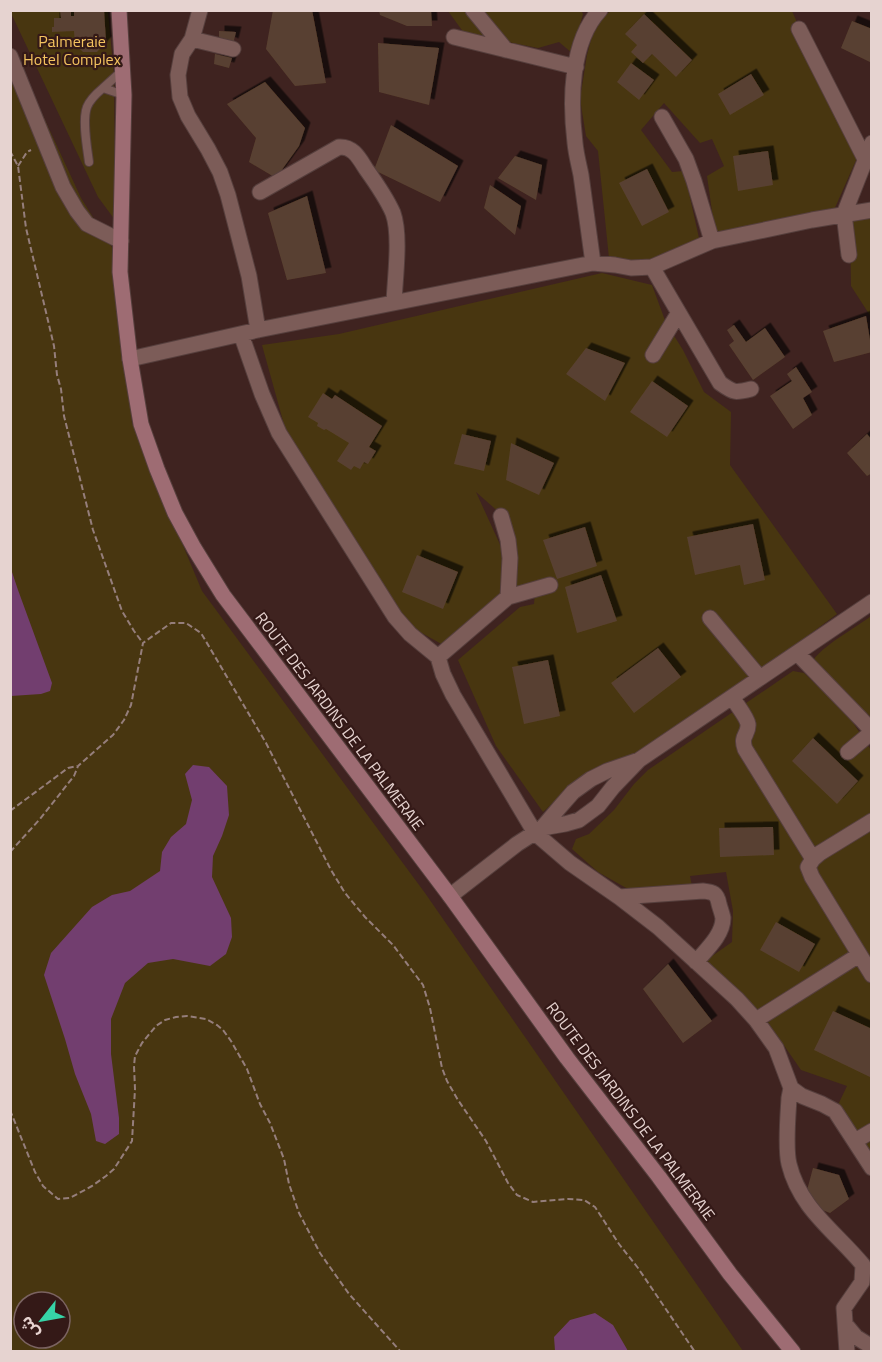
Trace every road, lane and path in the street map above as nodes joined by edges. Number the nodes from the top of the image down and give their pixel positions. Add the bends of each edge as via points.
1 (119, 10) edge
2 (200, 10) edge
3 (473, 10) edge
4 (595, 13) edge
5 (799, 29) dead end
6 (454, 37) dead end
7 (192, 39) junction
8 (233, 49) dead end
9 (506, 50) junction
10 (10, 56) edge
11 (576, 67) junction
12 (123, 70) junction
13 (104, 88) junction
14 (124, 95) junction
15 (662, 117) dead end
16 (872, 143) edge
17 (10, 151) edge
18 (865, 159) junction
19 (89, 162) dead end
20 (260, 192) dead end
21 (872, 210) edge
22 (844, 214) junction
23 (121, 241) junction
24 (712, 241) junction
25 (849, 255) dead end
26 (593, 263) junction
27 (652, 267) junction
28 (394, 302) junction
29 (678, 314) junction
30 (258, 330) junction
31 (241, 334) junction
32 (653, 354) dead end
33 (130, 359) junction
34 (752, 389) dead end
35 (501, 516) dead end
36 (550, 585) dead end
37 (508, 597) junction
38 (872, 602) edge
39 (710, 618) dead end
40 (143, 643) junction
41 (797, 653) junction
42 (438, 657) junction
43 (760, 678) junction
44 (732, 697) junction
45 (872, 732) edge
46 (848, 752) dead end
47 (639, 760) junction
48 (78, 766) junction
49 (10, 811) edge
50 (872, 821) edge
51 (538, 830) junction
52 (10, 852) edge
53 (813, 859) junction
54 (450, 896) junction
55 (620, 897) junction
56 (859, 954) junction
57 (696, 962) junction
58 (872, 975) edge
59 (756, 1020) junction
60 (791, 1088) junction
61 (10, 1110) edge
62 (872, 1131) edge
63 (855, 1141) junction
64 (872, 1168) edge
65 (867, 1263) edge
66 (846, 1325) junction
67 (872, 1347) edge
68 (401, 1352) edge
69 (695, 1352) edge
70 (793, 1352) edge
71 (847, 1352) edge

1 - 12 street, ROUTE DES JARDINS DE LA PALMERAIE
2 - 7 street
3 - 9 street
4 - 11 street via 578,51
5 - 18 street
6 - 9 street
7 - 8 street
7 - 30 street via 182,54 178,75 180,97 228,195
9 - 11 street
10 - 23 street via 72,203 87,224
11 - 26 street via 574,129
12 - 13 lane
12 - 14 street, ROUTE DES JARDINS DE LA PALMERAIE
13 - 14 lane
13 - 19 lane via 87,105
14 - 23 street, ROUTE DES JARDINS DE LA PALMERAIE
15 - 24 street via 686,159
16 - 18 street
17 - 40 path via 18,166 26,228 54,346 64,416 93,530 122,611
18 - 22 street
20 - 28 street via 339,147 352,150 393,214 397,231
21 - 22 street
22 - 24 street
22 - 25 street
23 - 33 street, ROUTE DES JARDINS DE LA PALMERAIE via 120,272
24 - 27 street
26 - 27 street
26 - 28 street
27 - 29 street
28 - 30 street
29 - 32 street
29 - 34 street via 720,383 737,392
30 - 31 street
31 - 33 street
31 - 42 street via 279,433 395,617
33 - 54 street, ROUTE DES JARDINS DE LA PALMERAIE via 141,424 175,513 194,548 223,595
35 - 37 street via 510,558
36 - 37 street
37 - 42 street
38 - 41 street
39 - 43 street
40 - 48 path via 131,705 124,720
40 - 69 path via 171,623 186,623 201,633 266,743 345,892 423,985 447,1081 508,1183 517,1195 533,1202 584,1200 595,1207
41 - 43 street
41 - 45 street
42 - 51 street via 453,695
43 - 44 street
44 - 47 street
44 - 53 street via 747,720 745,749
45 - 46 street
47 - 51 street via 591,779 573,792
47 - 51 street via 598,806 579,820
48 - 49 path via 68,768
48 - 52 path via 74,776
50 - 53 street
51 - 54 street
51 - 55 street via 570,863
53 - 56 street via 808,867 812,877
54 - 70 street, ROUTE DES JARDINS DE LA PALMERAIE via 567,1058
55 - 57 street
55 - 57 street via 713,892 723,918 721,927
56 - 58 street
56 - 59 street
57 - 59 street
59 - 60 street via 776,1048
60 - 63 street via 836,1111
60 - 65 street via 788,1162 796,1186 808,1208
61 - 68 path via 43,1186 58,1199 70,1198 114,1169 132,1141 135,1056 142,1042 156,1026 176,1017 206,1019 217,1025 246,1069 280,1150 299,1213 320,1253 349,1294
62 - 63 street
63 - 64 street
65 - 66 street via 862,1282 844,1308
66 - 67 street
66 - 71 street

